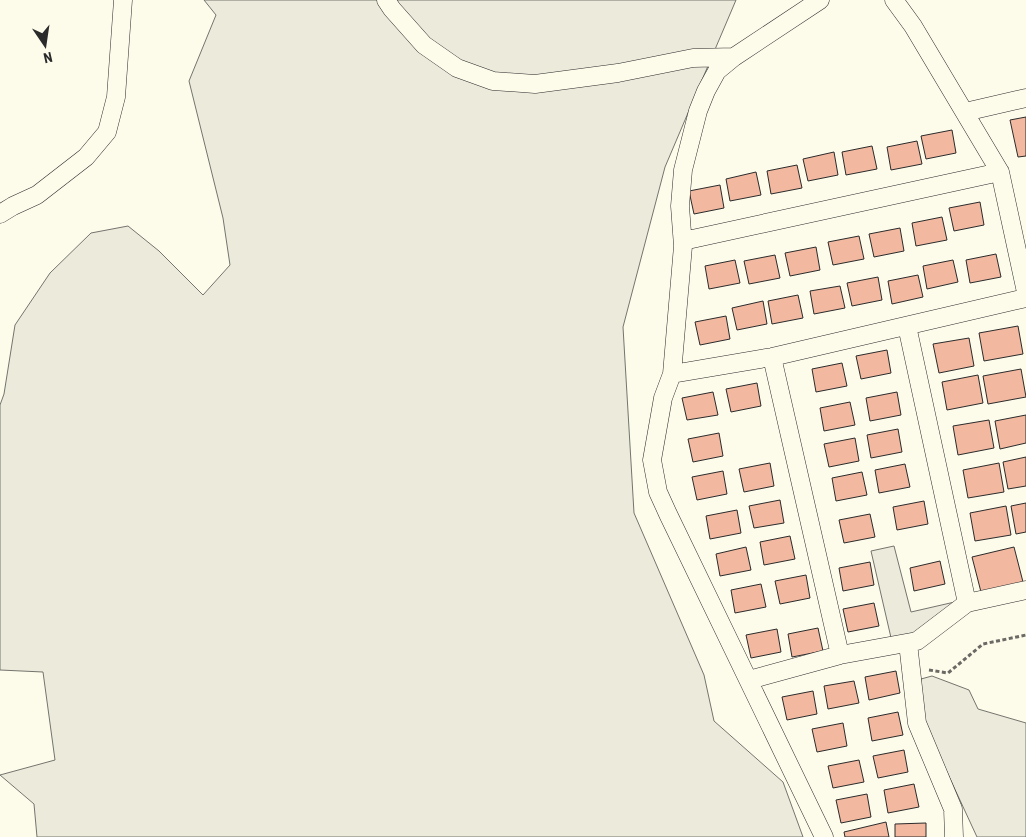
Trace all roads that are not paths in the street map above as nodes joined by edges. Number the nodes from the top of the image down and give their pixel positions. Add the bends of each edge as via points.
1 (123, 0) edge
2 (386, 0) edge
3 (820, 0) edge
4 (894, 0) edge
5 (734, 57) junction
6 (1026, 98) edge
7 (966, 112) junction
8 (1000, 172) junction
9 (0, 214) edge
10 (683, 242) junction
11 (1026, 292) edge
12 (1026, 298) edge
13 (907, 326) junction
14 (772, 357) junction
15 (672, 374) junction
16 (1026, 590) edge
17 (967, 603) junction
18 (908, 643) junction
19 (840, 655) junction
20 (749, 680) junction
21 (824, 837) edge
22 (954, 837) edge

1 - 9 street via 116,97 107,132 86,157 37,195
2 - 5 street via 424,45 458,68 493,81 535,84 569,81 693,58
3 - 5 street
4 - 7 street
5 - 10 street via 717,71 706,91 690,138 680,206
6 - 7 street
7 - 8 street
8 - 10 street
8 - 11 street
10 - 15 street
12 - 13 street
13 - 14 street
13 - 17 street
14 - 15 street
14 - 19 street
15 - 20 street via 663,398 652,460 658,492
16 - 17 street
17 - 18 street via 917,641
18 - 19 street
18 - 22 street via 917,723 953,809
19 - 20 street
20 - 21 street

